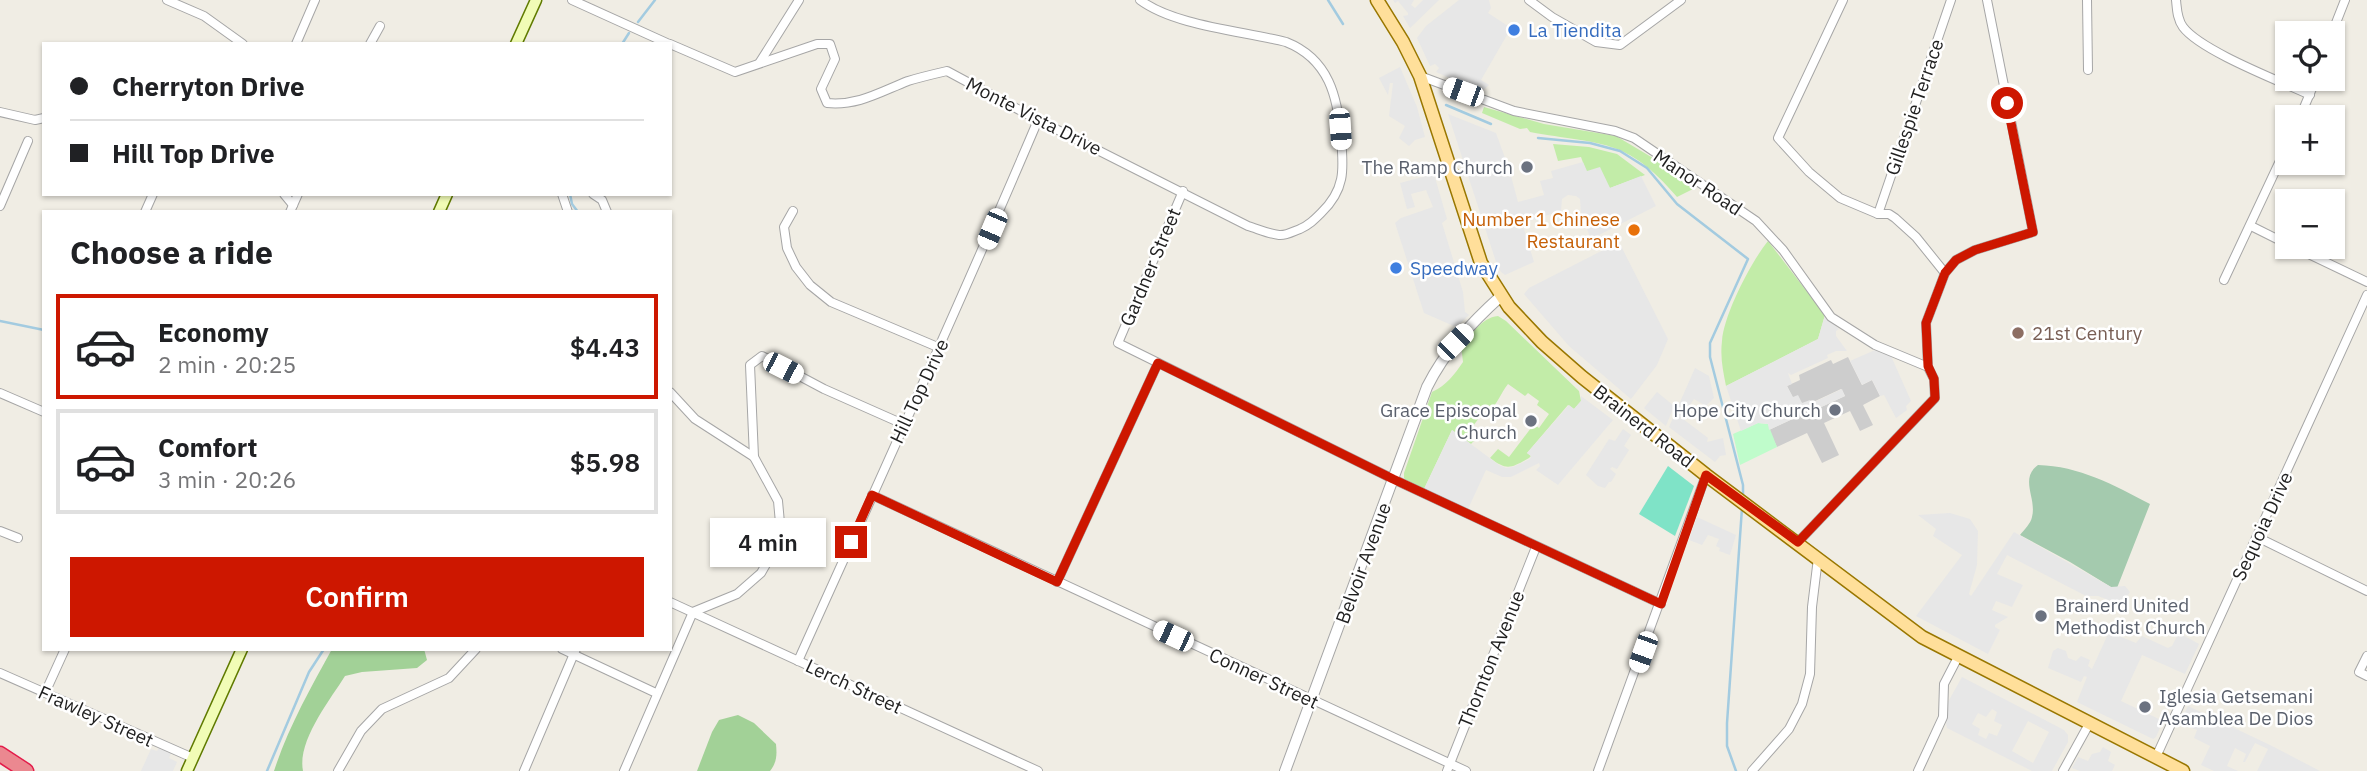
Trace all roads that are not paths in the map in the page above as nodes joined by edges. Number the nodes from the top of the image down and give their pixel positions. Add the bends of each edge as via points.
1 (167, 0) edge
2 (315, 0) edge
3 (536, 0) edge
4 (572, 0) edge
5 (799, 0) edge
6 (1140, 0) edge
7 (1377, 0) edge
8 (1529, 0) edge
9 (1681, 0) edge
10 (1843, 0) edge
11 (1951, 0) edge
12 (1987, 0) edge
13 (2087, 0) edge
14 (2176, 0) edge
15 (2345, 0) edge
16 (2337, 21) edge
17 (380, 26) dead end
18 (240, 42) edge
19 (297, 42) edge
20 (371, 42) edge
21 (517, 42) edge
22 (666, 42) edge
23 (672, 45) edge
24 (760, 62) junction
25 (2088, 70) dead end
26 (1420, 76) junction
27 (2312, 91) edge
28 (2310, 95) junction
29 (2305, 105) edge
30 (0, 112) edge
31 (42, 118) edge
32 (1038, 120) junction
33 (28, 141) dead end
34 (2275, 173) edge
35 (1182, 191) junction
36 (596, 196) edge
37 (0, 206) edge
38 (606, 210) edge
39 (793, 211) dead end
40 (1878, 214) junction
41 (2251, 226) junction
42 (2275, 238) edge
43 (2319, 259) edge
44 (1945, 273) junction
45 (2224, 280) dead end
46 (2367, 282) edge
47 (2367, 295) edge
48 (1501, 296) junction
49 (940, 348) junction
50 (1158, 363) junction
51 (1928, 366) junction
52 (0, 393) edge
53 (672, 394) edge
54 (42, 411) edge
55 (903, 424) junction
56 (754, 457) junction
57 (1706, 475) junction
58 (1393, 479) junction
59 (872, 495) junction
60 (0, 531) edge
61 (2257, 537) junction
62 (18, 538) dead end
63 (1798, 542) junction
64 (1536, 547) junction
65 (1818, 558) junction
66 (1057, 582) junction
67 (2367, 591) edge
68 (672, 603) edge
69 (1661, 604) junction
70 (693, 612) junction
71 (64, 651) edge
72 (241, 651) edge
73 (474, 651) edge
74 (575, 652) edge
75 (2367, 656) edge
76 (1958, 657) junction
77 (798, 661) junction
78 (0, 673) edge
79 (2367, 677) edge
80 (45, 693) junction
81 (656, 693) junction
82 (1312, 701) junction
83 (2088, 724) junction
84 (0, 754) edge
85 (2156, 757) junction
86 (193, 758) junction
87 (1448, 767) edge
88 (1757, 769) edge
89 (26, 771) edge
90 (187, 771) edge
91 (338, 771) edge
92 (524, 771) edge
93 (624, 771) edge
94 (1038, 771) edge
95 (1285, 771) edge
96 (1466, 771) edge
97 (1598, 771) edge
98 (1918, 771) edge
99 (2063, 771) edge
100 (2183, 771) edge

1 - 18 street via 204,16
2 - 19 street
3 - 21 main road
4 - 22 street, Monte Vista Drive
5 - 24 street
6 - 35 street, Monte Vista Drive via 1183,19 1300,48 1323,72 1339,110 1340,186 1328,207 1308,226 1281,236 1248,226
7 - 26 main road, Brainerd Road
8 - 9 street via 1596,42 1620,45
10 - 40 street via 1778,138 1840,198
11 - 40 street, Gillespie Terrace
12 - 44 street via 2033,232 1975,250 1956,260
13 - 25 street
14 - 28 street via 2178,17 2194,38
15 - 16 street
17 - 20 street
23 - 24 street, Monte Vista Drive via 734,72
24 - 32 street, Monte Vista Drive via 830,44 835,59 821,89 827,103 863,101 947,71
26 - 48 main road, Brainerd Road via 1476,251
26 - 51 street, Manor Road via 1514,111 1634,138 1756,221 1832,317 1875,345
27 - 28 street
28 - 29 street
30 - 31 street
32 - 35 street, Monte Vista Drive
32 - 49 street, Hill Top Drive
33 - 37 street
34 - 41 street
35 - 50 street, Gardner Street via 1118,343
36 - 38 street
39 - 49 street via 784,228 787,248 810,285 831,302
40 - 44 street via 1889,214 1916,236
41 - 42 street
41 - 45 street
43 - 46 street
44 - 51 street via 1926,323
47 - 61 street, Sequoia Drive
48 - 57 main road, Brainerd Road via 1562,360
48 - 58 street, Belvoir Avenue via 1455,342 1435,372
49 - 55 street, Hill Top Drive
50 - 58 street
50 - 66 street
51 - 63 street via 1935,398
52 - 54 street
53 - 56 street via 695,419
55 - 56 street via 762,356 750,365
55 - 59 street, Hill Top Drive
56 - 70 street via 778,501 777,545 761,573 737,594
57 - 63 main road, Brainerd Road
57 - 69 street
58 - 64 street
58 - 82 street, Belvoir Avenue
59 - 66 street, Conner Street
59 - 77 street, Hill Top Drive
60 - 62 street
61 - 67 street
61 - 85 street, Sequoia Drive
63 - 65 main road, Brainerd Road
64 - 69 street
64 - 87 street, Thornton Avenue
65 - 76 main road, Brainerd Road via 1922,637
65 - 88 street via 1810,674 1802,704 1789,729
66 - 82 street, Conner Street
68 - 70 street, Lerch Street
69 - 97 street
70 - 77 street, Lerch Street
70 - 81 street
71 - 80 street
72 - 86 main road
73 - 91 street via 449,678 382,709 361,731
74 - 81 street
74 - 92 street
75 - 79 street via 2359,672
76 - 83 main road, Brainerd Road
76 - 98 street via 1944,684 1943,717
77 - 94 street, Lerch Street
78 - 80 street, Frawley Street
80 - 86 street, Frawley Street
81 - 93 street
82 - 87 street, Conner Street
82 - 95 street, Belvoir Avenue
83 - 85 main road, Brainerd Road
83 - 99 street
84 - 89 highway
85 - 100 main road, Brainerd Road
86 - 90 main road
87 - 96 street, Conner Street

